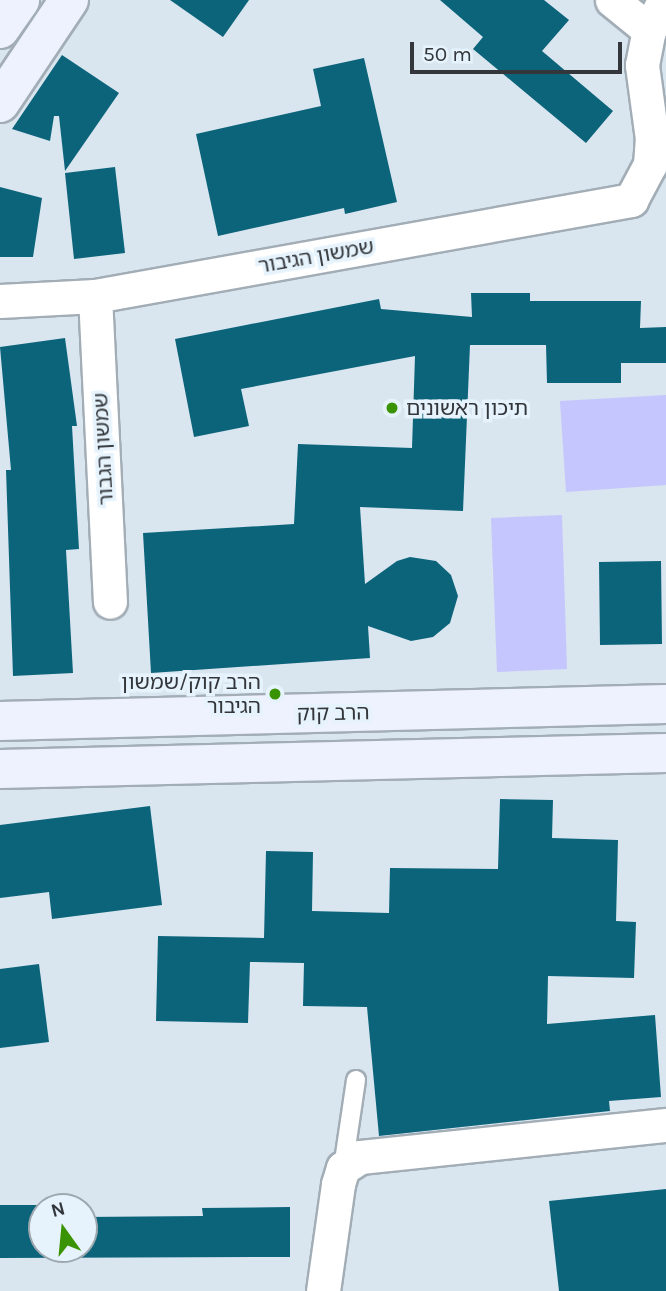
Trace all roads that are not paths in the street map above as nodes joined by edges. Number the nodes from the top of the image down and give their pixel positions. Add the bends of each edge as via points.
1 (20, 0) edge
2 (69, 0) edge
3 (612, 0) edge
4 (664, 0) edge
5 (0, 29) edge
6 (649, 30) junction
7 (0, 103) edge
8 (95, 296) junction
9 (0, 300) edge
10 (110, 602) dead end
11 (666, 704) edge
12 (0, 721) edge
13 (666, 753) edge
14 (0, 769) edge
15 (356, 1080) dead end
16 (666, 1125) edge
17 (343, 1168) junction
18 (323, 1291) edge

1 - 5 main road
2 - 7 main road
3 - 6 street
4 - 6 street
6 - 8 street, שמשון הגיבור via 642,65 652,139 650,165 631,200
8 - 9 street, שמשון הגיבור
8 - 10 street, שמשון הגבור
11 - 12 main road, הרב קוק
13 - 14 main road
15 - 17 lane
16 - 17 street via 360,1157
17 - 18 street

